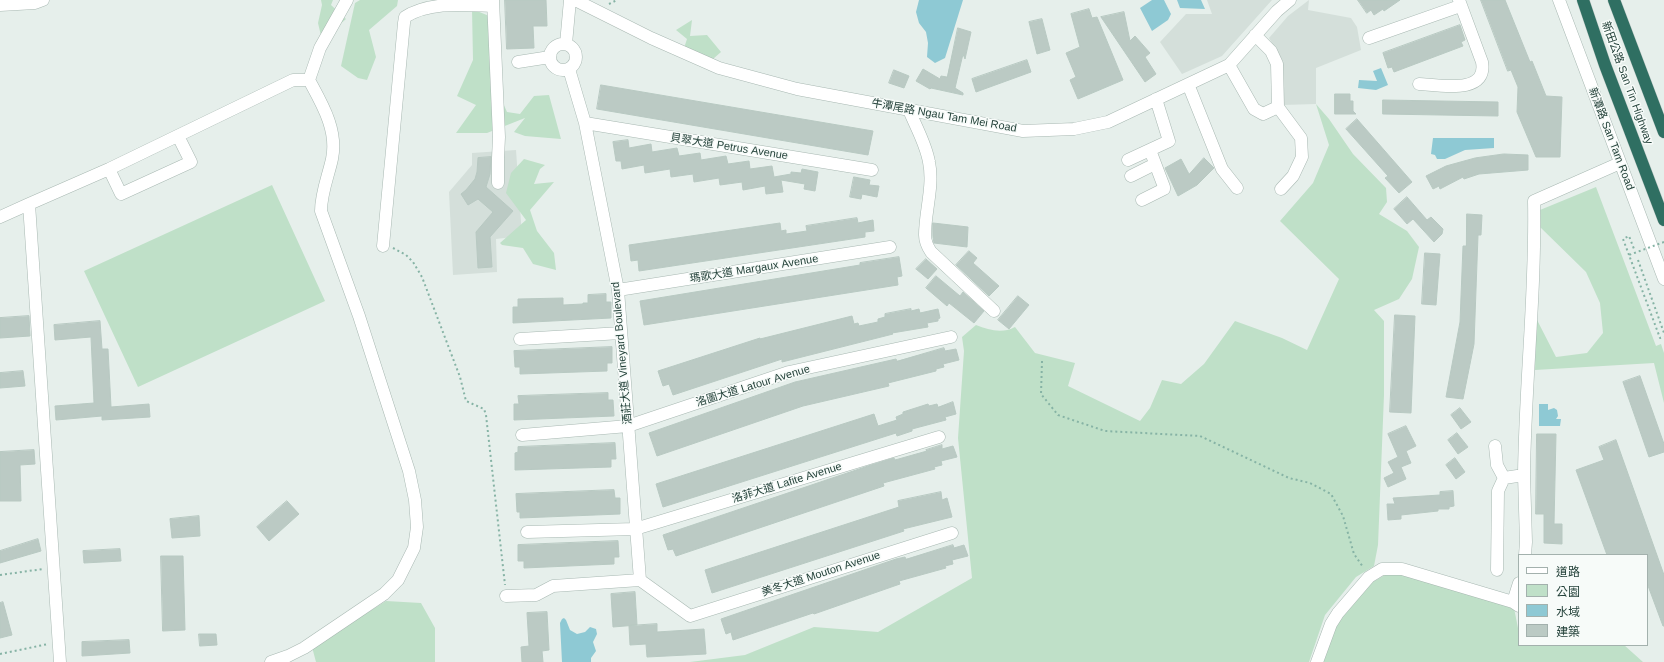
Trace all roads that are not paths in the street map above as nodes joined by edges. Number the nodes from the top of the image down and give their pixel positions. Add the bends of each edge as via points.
1 (43, 0) edge
2 (347, 0) edge
3 (570, 0) edge
4 (575, 0) edge
5 (1290, 0) edge
6 (1558, 0) edge
7 (1583, 0) edge
8 (1614, 0) edge
9 (493, 3) edge
10 (1460, 3) edge
11 (0, 5) edge
12 (1255, 35) junction
13 (1369, 38) dead end
14 (566, 44) junction
15 (550, 57) junction
16 (518, 62) dead end
17 (1229, 65) junction
18 (569, 69) junction
19 (309, 80) junction
20 (1188, 84) junction
21 (1419, 84) dead end
22 (1156, 98) junction
23 (1278, 107) junction
24 (909, 110) junction
25 (585, 123) junction
26 (1664, 132) edge
27 (178, 136) junction
28 (1150, 150) junction
29 (1128, 160) dead end
30 (1620, 163) junction
31 (1155, 164) junction
32 (109, 169) junction
33 (872, 170) dead end
34 (1131, 176) dead end
35 (498, 183) dead end
36 (1237, 188) dead end
37 (1281, 189) dead end
38 (1142, 200) dead end
39 (29, 204) junction
40 (0, 217) edge
41 (1664, 220) edge
42 (383, 245) road end
43 (890, 247) dead end
44 (1664, 279) edge
45 (618, 290) junction
46 (994, 311) dead end
47 (621, 333) junction
48 (951, 337) dead end
49 (520, 339) dead end
50 (628, 426) junction
51 (522, 434) dead end
52 (939, 437) dead end
53 (1495, 446) dead end
54 (1524, 475) junction
55 (1504, 478) junction
56 (635, 529) junction
57 (527, 532) dead end
58 (952, 532) dead end
59 (1525, 554) edge
60 (1497, 570) dead end
61 (640, 580) junction
62 (1518, 590) edge
63 (506, 596) road end
64 (1516, 604) edge
65 (60, 662) edge
66 (272, 662) edge
67 (1317, 662) edge

1 - 11 street via 35,3
2 - 19 street via 320,48
3 - 14 street
4 - 24 street, 牛潭尾路 Ngau Tam Mei Road via 719,68 797,89
5 - 12 street, 牛潭尾路 Ngau Tam Mei Road
6 - 30 street, 新潭路 San Tam Road
7 - 41 highway, 新田公路 San Tin Highway
8 - 26 highway, 新田公路 San Tin Highway
9 - 35 street via 500,137
9 - 42 street via 434,7 405,16
10 - 13 street
10 - 21 street via 1482,62 1481,75 1475,82 1466,86
12 - 17 street, 牛潭尾路 Ngau Tam Mei Road
12 - 23 street via 1271,51 1277,64
14 - 15 street via 553,48
14 - 18 street via 573,47 577,55 575,63
15 - 16 street
15 - 18 street via 553,66 561,70
17 - 20 street, 牛潭尾路 Ngau Tam Mei Road
17 - 23 street via 1254,109 1263,114
18 - 25 street, 酒莊大道 Vineyard Boulevard
19 - 27 street via 293,80
19 - 66 street via 324,108 333,142 332,158 321,198 321,211 359,316 409,471 418,527 414,548 398,580 384,594 304,648
20 - 22 street, 牛潭尾路 Ngau Tam Mei Road
20 - 36 street via 1222,169
22 - 24 street, 牛潭尾路 Ngau Tam Mei Road via 1108,122 1057,131 1023,131
22 - 28 street via 1170,139
23 - 37 street via 1301,138 1302,157 1293,176
24 - 46 street via 929,162 930,195 924,236 926,245
25 - 33 street, 貝翠大道 Petrus Avenue
25 - 45 street, 酒莊大道 Vineyard Boulevard
27 - 32 street
27 - 32 street via 191,162 121,194
28 - 29 street
28 - 31 street
30 - 44 street, 新潭路 San Tam Road
30 - 54 street via 1534,201 1535,244
31 - 34 street
31 - 38 street via 1164,189
32 - 39 street
39 - 40 street
39 - 65 street
43 - 45 street, 瑪歌大道 Margaux Avenue
45 - 47 street, 酒莊大道 Vineyard Boulevard
47 - 49 street
47 - 50 street, 酒莊大道 Vineyard Boulevard
48 - 50 street, 洛圖大道 Latour Avenue via 789,372
50 - 51 street, 洛圖大道 Latour Avenue
50 - 56 street, 酒莊大道 Vineyard Boulevard
52 - 56 street, 洛菲大道 Lafite Avenue
53 - 55 street via 1497,465
54 - 55 street
54 - 59 street
55 - 60 street via 1498,491
56 - 57 street, 洛菲大道 Lafite Avenue
56 - 61 street, 酒莊大道 Vineyard Boulevard
58 - 61 street, 美冬大道 Mouton Avenue via 690,616
61 - 63 street via 553,586 536,595
62 - 64 street
64 - 67 street via 1402,568 1382,569 1369,577 1334,618

